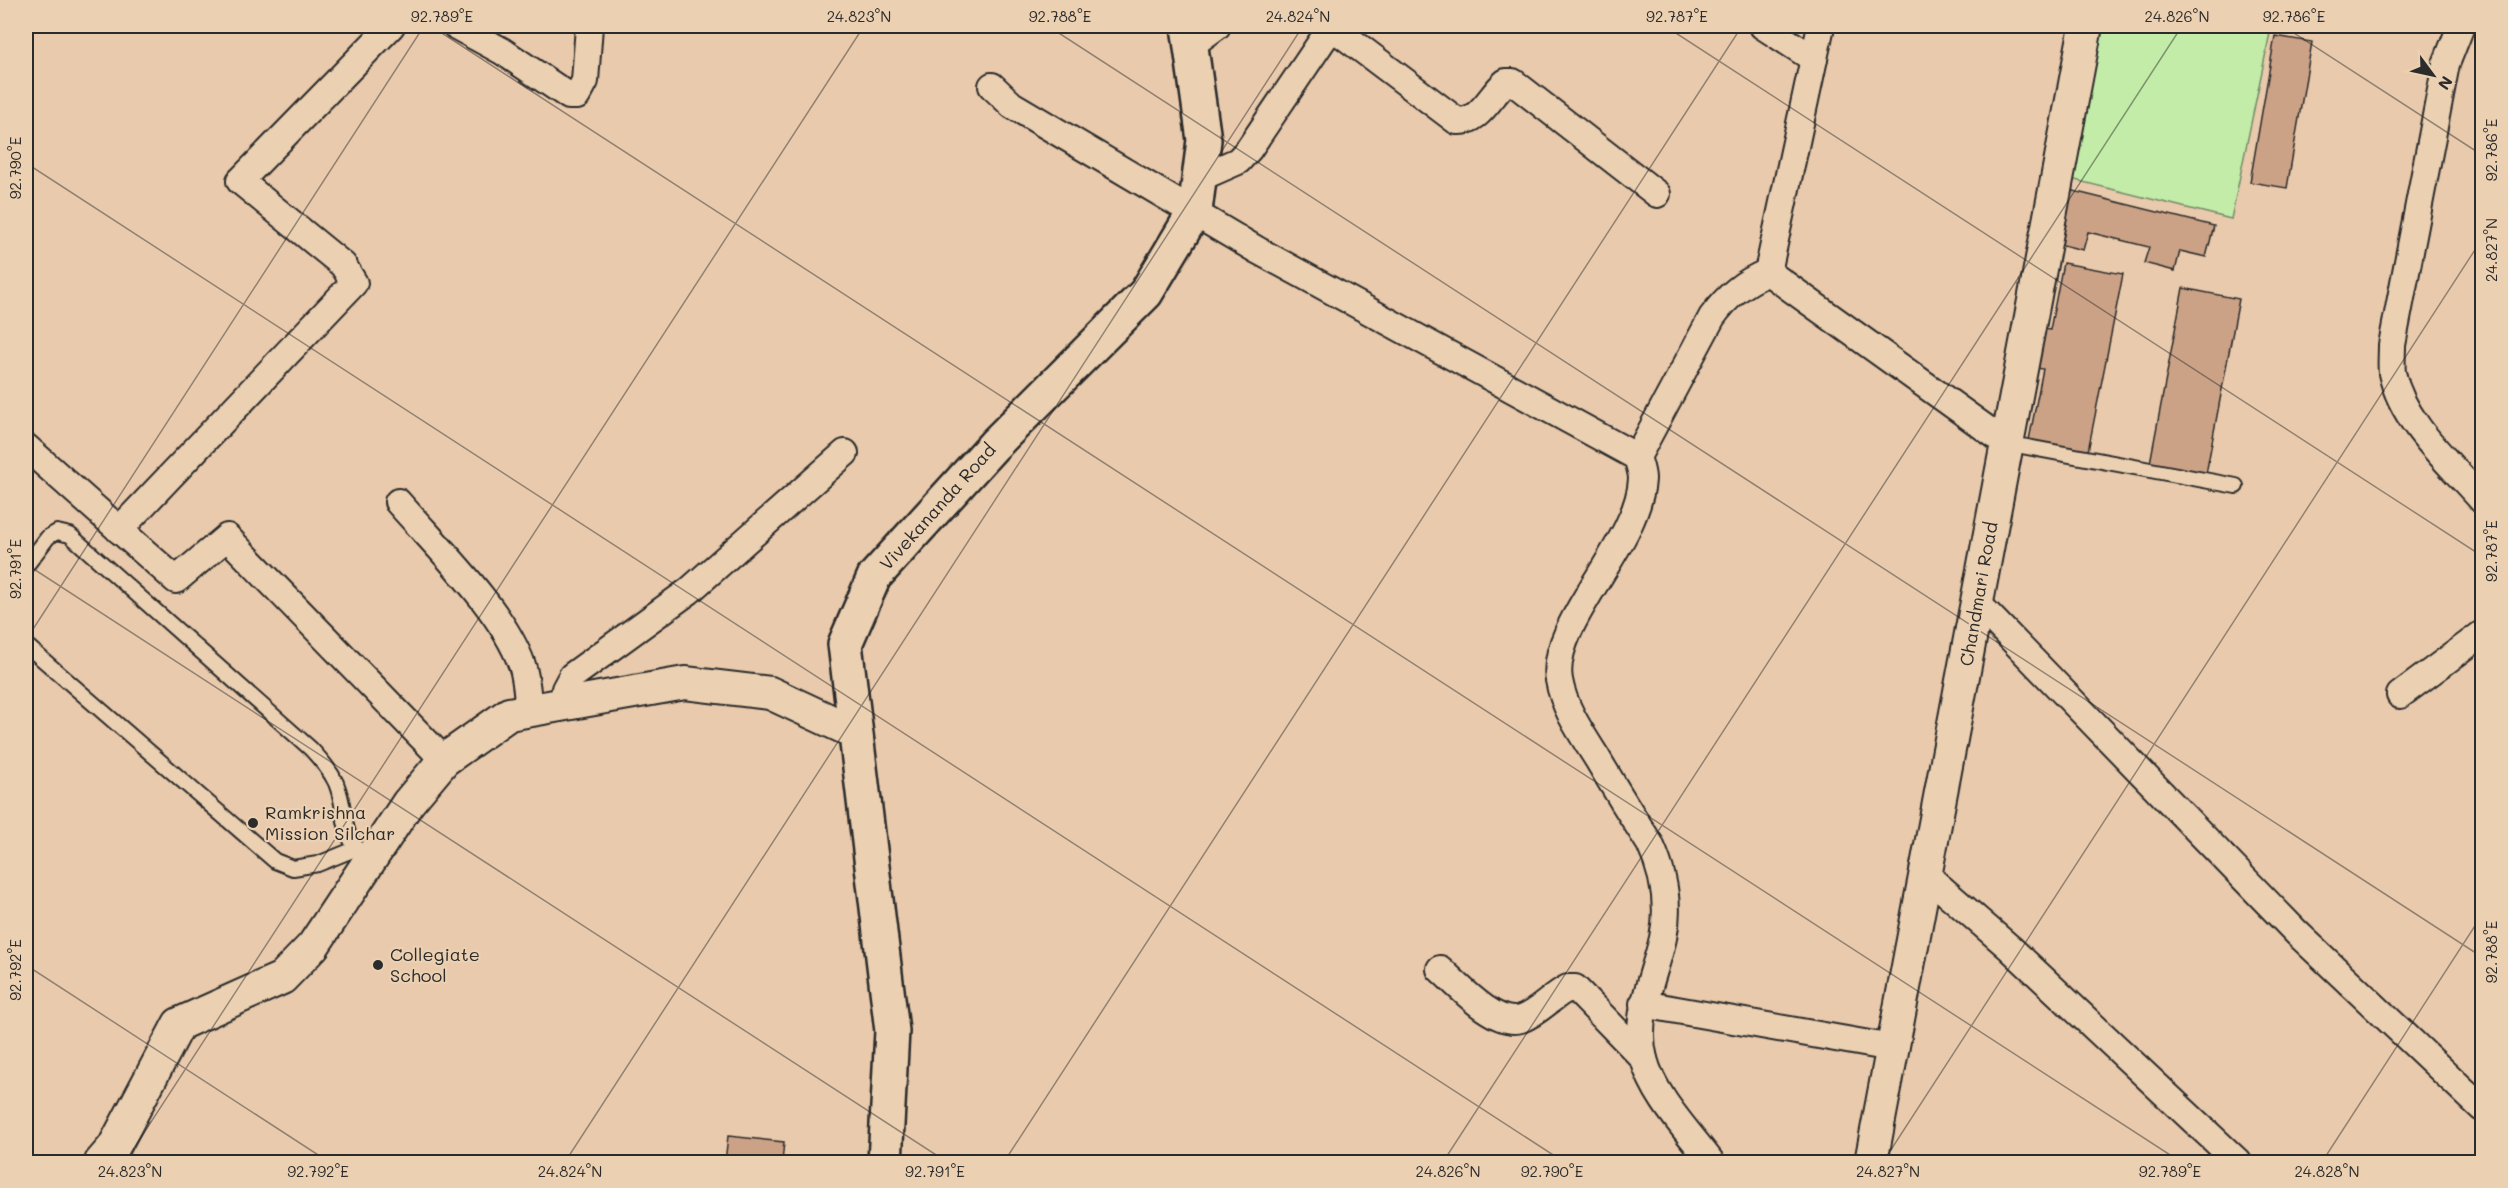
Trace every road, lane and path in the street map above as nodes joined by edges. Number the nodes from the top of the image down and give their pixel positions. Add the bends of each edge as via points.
1 (391, 26) edge
2 (456, 26) edge
3 (589, 26) edge
4 (1217, 26) edge
5 (1763, 26) edge
6 (1821, 26) edge
7 (2086, 26) edge
8 (2461, 26) edge
9 (1190, 35) edge
10 (1814, 59) junction
11 (992, 86) dead end
12 (1199, 178) junction
13 (1657, 194) dead end
14 (1195, 211) junction
15 (1768, 272) junction
16 (2006, 443) junction
17 (26, 447) edge
18 (845, 453) dead end
19 (1637, 457) junction
20 (2236, 486) dead end
21 (2482, 500) edge
22 (398, 502) dead end
23 (119, 530) junction
24 (26, 566) edge
25 (1978, 604) junction
26 (2482, 634) edge
27 (26, 645) edge
28 (2400, 695) dead end
29 (563, 705) junction
30 (529, 711) junction
31 (856, 733) junction
32 (444, 760) junction
33 (363, 855) junction
34 (1926, 875) junction
35 (1440, 969) dead end
36 (1643, 1004) junction
37 (1892, 1048) junction
38 (1644, 1059) junction
39 (2482, 1108) edge
40 (101, 1162) edge
41 (885, 1162) edge
42 (1711, 1162) edge
43 (1871, 1162) edge
44 (2238, 1162) edge

1 - 23 street via 240,181 343,265 354,283
2 - 3 street via 569,96 577,96 585,81
4 - 9 street
5 - 10 street
6 - 10 street
7 - 16 street, Chandmari Road
8 - 21 street via 2446,64 2392,345 2392,372 2403,404 2421,430
9 - 12 main road, Vivekananda Road via 1204,140
10 - 15 street
11 - 14 street via 1012,105
12 - 13 street via 1244,155 1324,38 1331,32 1340,32 1457,121 1466,122 1474,117 1500,86 1513,82
12 - 14 main road, Vivekananda Road
14 - 19 street via 1257,250
14 - 31 main road, Vivekananda Road via 1146,293 994,445 874,577 845,644
15 - 16 street
15 - 19 street via 1748,280 1727,296 1712,317
16 - 20 lane
16 - 25 street, Chandmari Road
17 - 23 street
18 - 29 street via 689,591 572,676
19 - 36 street via 1642,477 1638,503 1571,626 1561,651 1558,679 1570,714 1650,844 1660,867 1666,904 1663,936
22 - 30 street via 490,609 512,641 523,668
23 - 32 street via 176,580 227,537
24 - 33 lane via 48,537 57,532 70,535 312,749 336,784 347,835
25 - 34 street, Chandmari Road
25 - 39 street via 2297,933
26 - 28 street
27 - 33 lane via 275,861 294,868
29 - 30 street
29 - 31 street via 685,682 770,693
30 - 32 street via 508,714
31 - 41 main road, Vivekananda Road via 892,1031
32 - 33 street
33 - 40 street via 313,946 282,978 179,1024 114,1147
34 - 37 street, Chandmari Road
34 - 44 street via 2010,948
35 - 38 street via 1493,1014 1510,1021 1523,1018 1568,988 1575,988
36 - 37 street
36 - 38 street via 1640,1031
37 - 43 street, Chandmari Road
38 - 42 street via 1655,1085

